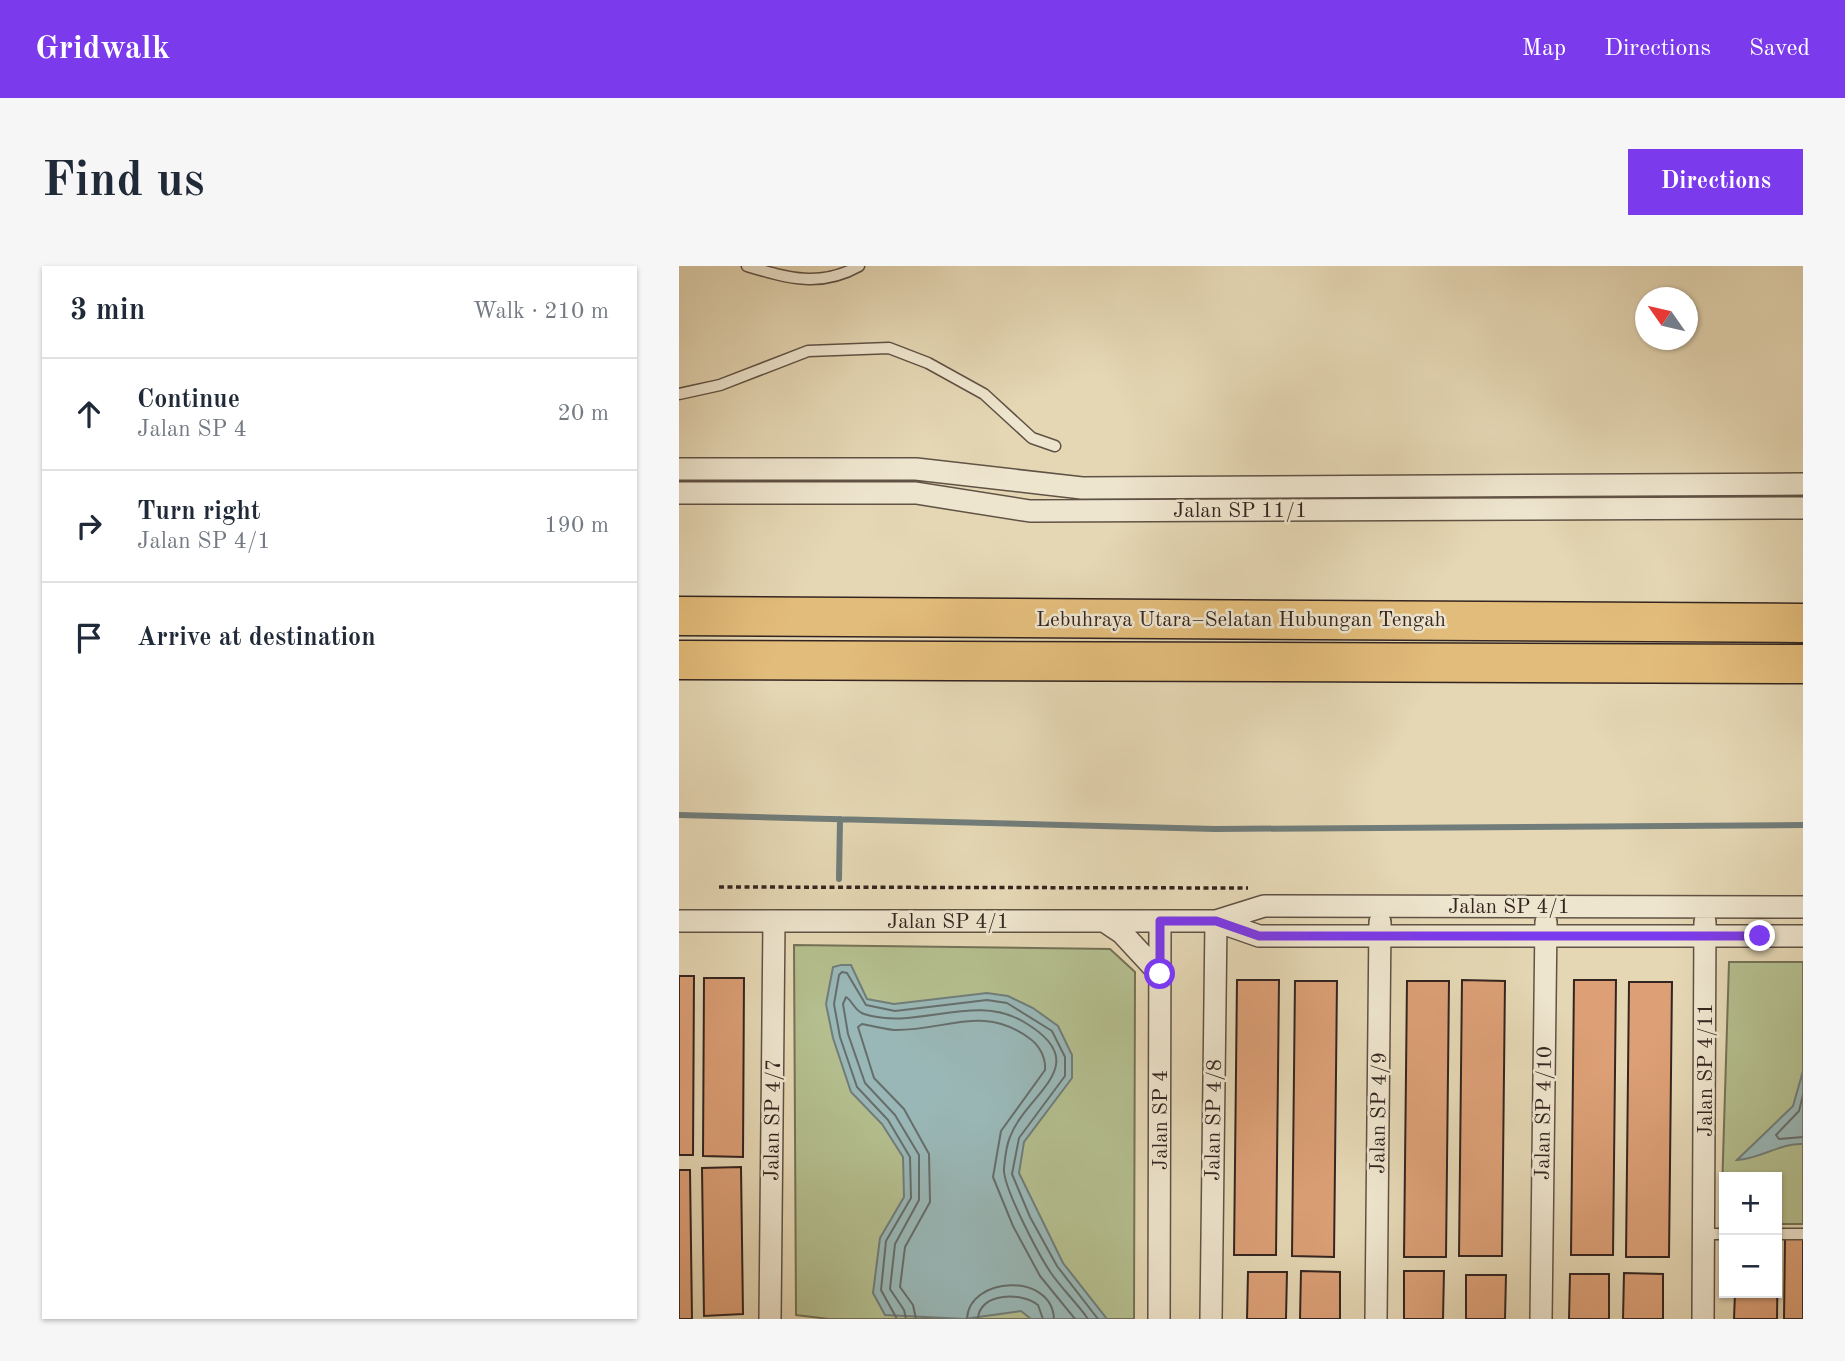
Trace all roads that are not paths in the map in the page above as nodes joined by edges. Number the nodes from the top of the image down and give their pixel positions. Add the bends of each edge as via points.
1 (747, 266) edge
2 (859, 266) edge
3 (679, 394) edge
4 (1055, 446) dead end
5 (679, 469) edge
6 (1803, 484) edge
7 (679, 493) edge
8 (1803, 508) edge
9 (679, 616) edge
10 (1803, 622) edge
11 (679, 660) edge
12 (1803, 664) edge
13 (1546, 906) junction
14 (1705, 906) junction
15 (1381, 907) junction
16 (1803, 907) edge
17 (679, 921) edge
18 (774, 921) junction
19 (1104, 921) junction
20 (1160, 921) junction
21 (1216, 921) junction
22 (1379, 935) junction
23 (1546, 935) junction
24 (1705, 936) junction
25 (1803, 936) edge
26 (1160, 974) junction
27 (1714, 1234) edge
28 (1782, 1234) edge
29 (1803, 1234) edge
30 (770, 1319) edge
31 (1159, 1319) edge
32 (1210, 1319) edge
33 (1376, 1319) edge
34 (1541, 1319) edge
35 (1703, 1319) edge

1 - 2 lane via 812,281
3 - 4 lane via 720,385 809,351 889,348 984,394 1032,438
5 - 6 street, Jalan SP 11/1 via 916,469 1082,488
7 - 8 street, Jalan SP 11/1 via 916,493 1030,510
9 - 10 highway, Lebuhraya Utara–Selatan Hubungan Tengah
11 - 12 highway, Lebuhraya Utara–Selatan Hubungan Tengah
13 - 14 street, Jalan SP 4/1
13 - 15 street, Jalan SP 4/1
13 - 23 street, Jalan SP 4/10
14 - 16 street, Jalan SP 4/1
14 - 24 street, Jalan SP 4/11
15 - 21 street, Jalan SP 4/1 via 1263,906
15 - 22 street, Jalan SP 4/9
17 - 18 street, Jalan SP 4/1
18 - 19 street, Jalan SP 4/1
18 - 30 street, Jalan SP 4/7
19 - 20 street, Jalan SP 4/1
19 - 26 street via 1122,933
20 - 21 street, Jalan SP 4/1
20 - 26 street, Jalan SP 4
21 - 22 street, Jalan SP 4/1 via 1259,936
21 - 32 street, Jalan SP 4/8
22 - 23 street, Jalan SP 4/1
22 - 33 street, Jalan SP 4/9
23 - 24 street, Jalan SP 4/1
23 - 34 street, Jalan SP 4/10
24 - 25 street, Jalan SP 4/1
24 - 27 street, Jalan SP 4/11
26 - 31 street, Jalan SP 4
27 - 35 street, Jalan SP 4/11
28 - 29 lane

